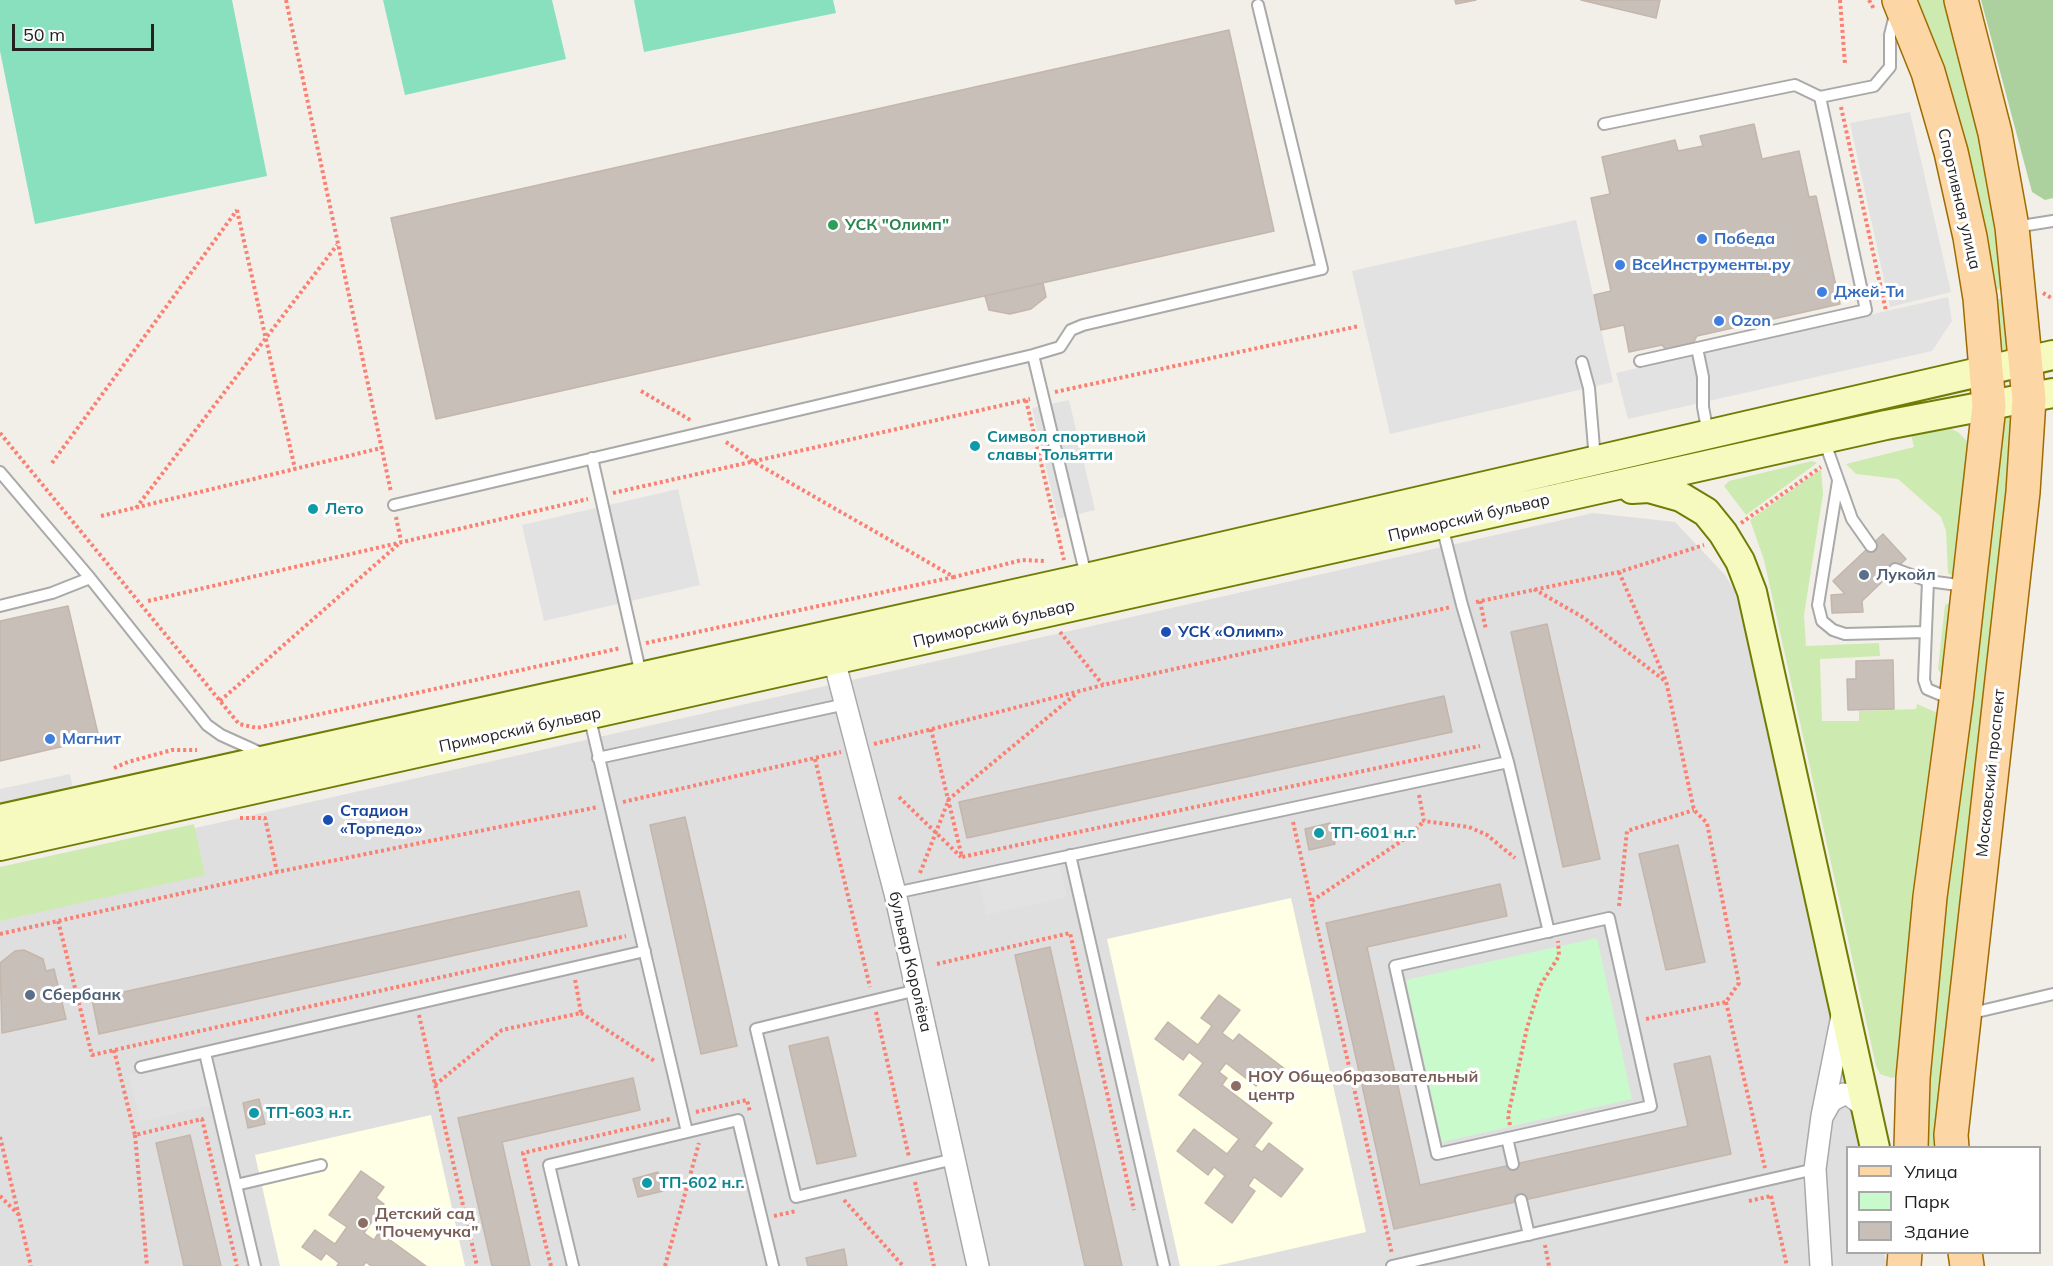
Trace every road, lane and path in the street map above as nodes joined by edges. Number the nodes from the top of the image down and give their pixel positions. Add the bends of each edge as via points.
1 (286, 0) edge
2 (1840, 0) edge
3 (1899, 0) edge
4 (1961, 0) edge
5 (1258, 5) dead end
6 (1845, 64) dead end
7 (1838, 94) junction
8 (1820, 97) junction
9 (1604, 124) dead end
10 (2053, 221) edge
11 (2012, 227) junction
12 (338, 244) junction
13 (1886, 311) dead end
14 (1359, 326) dead end
15 (266, 337) junction
16 (1697, 348) junction
17 (1033, 355) junction
18 (2040, 357) edge
19 (1640, 361) dead end
20 (1582, 362) dead end
21 (1988, 369) junction
22 (1043, 395) junction
23 (2041, 396) edge
24 (1026, 400) junction
25 (1989, 406) junction
26 (0, 433) edge
27 (1708, 434) junction
28 (1824, 440) junction
29 (381, 448) junction
30 (592, 458) junction
31 (1595, 460) junction
32 (754, 462) junction
33 (52, 463) dead end
34 (295, 469) junction
35 (0, 472) edge
36 (1838, 481) junction
37 (1597, 490) junction
38 (601, 496) junction
39 (394, 505) junction
40 (136, 508) junction
41 (101, 516) dead end
42 (1442, 525) junction
43 (401, 541) junction
44 (1702, 546) dead end
45 (1870, 546) dead end
46 (1895, 569) dead end
47 (1619, 572) junction
48 (954, 577) junction
49 (90, 578) junction
50 (1086, 578) junction
51 (1928, 581) junction
52 (1970, 586) junction
53 (1534, 589) junction
54 (148, 601) dead end
55 (1480, 602) junction
56 (1462, 605) junction
57 (0, 606) edge
58 (1057, 629) dead end
59 (1926, 632) junction
60 (1488, 635) dead end
61 (634, 645) junction
62 (834, 660) junction
63 (1666, 681) junction
64 (1103, 685) junction
65 (644, 689) junction
66 (1079, 692) junction
67 (220, 701) junction
68 (1956, 701) junction
69 (846, 704) junction
70 (588, 715) junction
71 (931, 729) junction
72 (1480, 746) dead end
73 (857, 748) junction
74 (204, 750) dead end
75 (271, 758) junction
76 (598, 758) junction
77 (1412, 760) junction
78 (1508, 762) junction
79 (108, 771) dead end
80 (1416, 782) junction
81 (1285, 787) junction
82 (899, 797) dead end
83 (949, 799) junction
84 (621, 803) junction
85 (608, 805) junction
86 (1290, 808) junction
87 (1694, 810) junction
88 (624, 814) dead end
89 (229, 818) dead end
90 (0, 819) edge
91 (1424, 821) junction
92 (936, 832) junction
93 (0, 846) edge
94 (1070, 855) junction
95 (962, 857) junction
96 (277, 872) junction
97 (1535, 874) junction
98 (918, 879) dead end
99 (895, 893) junction
100 (1311, 901) junction
101 (1619, 906) junction
102 (1608, 908) dead end
103 (1621, 917) dead end
104 (58, 921) junction
105 (1553, 931) junction
106 (640, 933) junction
107 (0, 934) edge
108 (569, 949) junction
109 (645, 951) junction
110 (937, 964) dead end
111 (572, 968) junction
112 (411, 984) junction
113 (917, 990) junction
114 (2053, 994) edge
115 (1726, 1002) junction
116 (416, 1004) junction
117 (1642, 1008) dead end
118 (1843, 1009) junction
119 (581, 1013) junction
120 (1964, 1014) junction
121 (1644, 1020) junction
122 (1647, 1030) dead end
123 (114, 1050) junction
124 (205, 1053) junction
125 (141, 1067) dead end
126 (673, 1074) junction
127 (435, 1085) junction
128 (694, 1103) dead end
129 (1866, 1108) junction
130 (696, 1112) junction
131 (1822, 1116) junction
132 (752, 1124) dead end
133 (692, 1130) junction
134 (135, 1135) junction
135 (0, 1137) edge
136 (1510, 1138) junction
137 (1950, 1143) edge
138 (1875, 1146) edge
139 (1911, 1146) edge
140 (954, 1159) junction
141 (1513, 1164) dead end
142 (321, 1165) dead end
143 (1815, 1169) junction
144 (1767, 1180) junction
145 (236, 1185) junction
146 (0, 1196) edge
147 (1521, 1200) dead end
148 (832, 1203) dead end
149 (772, 1205) dead end
150 (798, 1211) dead end
151 (19, 1214) junction
152 (1136, 1220) dead end
153 (1529, 1235) junction
154 (1545, 1245) dead end
155 (31, 1266) edge
156 (147, 1266) edge
157 (237, 1266) edge
158 (255, 1266) edge
159 (477, 1266) edge
160 (573, 1266) edge
161 (665, 1266) edge
162 (773, 1266) edge
163 (903, 1266) edge
164 (978, 1266) edge
165 (1164, 1266) edge
166 (1393, 1266) edge
167 (1549, 1266) edge
168 (1787, 1266) edge
169 (1821, 1266) edge

1 - 12 path
2 - 6 path
3 - 7 lane via 1890,34 1890,67 1874,86
3 - 21 main road, Спортивная улица via 1928,72 1951,152 1972,246
4 - 11 main road via 1995,133
5 - 17 lane via 1322,269 1083,325 1071,330 1060,348
7 - 8 lane
7 - 13 path
8 - 9 lane via 1795,85
8 - 16 lane via 1866,310
10 - 11 lane
11 - 18 main road
12 - 15 path
12 - 29 path
14 - 22 path
15 - 33 path via 237,210
15 - 34 path
15 - 40 path
16 - 19 lane
16 - 27 lane
17 - 22 lane
17 - 30 lane
18 - 21 main road
18 - 23 main road
20 - 31 lane
21 - 25 main road, Спортивная улица
21 - 27 main road
22 - 24 path
22 - 50 lane
23 - 25 main road, Приморский бульвар
23 - 120 main road, Московский проспект via 2023,492
24 - 32 path
24 - 48 path via 1064,562 1022,560
25 - 28 main road, Приморский бульвар
25 - 52 main road
26 - 67 path
27 - 31 main road
28 - 36 lane
28 - 37 main road, Приморский бульвар
29 - 34 path
29 - 39 path
30 - 38 lane
30 - 39 lane
31 - 50 main road
32 - 38 path
32 - 48 path
34 - 40 path
35 - 49 lane
36 - 45 lane via 1852,519
36 - 59 lane via 1818,605 1822,621 1845,634
37 - 42 main road, Приморский бульвар
37 - 118 main road via 1649,488 1681,497 1706,512 1740,561 1752,592
38 - 43 path
38 - 61 lane
39 - 43 path
40 - 41 path
42 - 56 lane
42 - 62 main road, Приморский бульвар
43 - 54 path
43 - 67 path
44 - 47 path
46 - 51 lane
47 - 53 path
47 - 63 path
48 - 61 path
49 - 57 lane via 52,593
49 - 75 lane via 207,725
50 - 65 main road
51 - 52 lane
51 - 59 lane
52 - 68 main road
53 - 55 path
53 - 63 path via 1584,618
55 - 56 path
55 - 60 path
56 - 64 path
56 - 78 lane
58 - 64 path
59 - 68 lane via 1924,680 1928,689
61 - 65 lane
61 - 67 path via 257,728 239,724
62 - 65 main road, Приморский бульвар
62 - 69 street, бульвар Королёва
63 - 87 path
64 - 66 path
65 - 70 main road, Приморский бульвар
65 - 75 main road
66 - 71 path
66 - 83 path
68 - 139 main road via 1929,897
69 - 73 street, бульвар Королёва
69 - 76 lane
70 - 76 lane
70 - 93 main road, Приморский бульвар
71 - 73 path
71 - 83 path
72 - 77 path
73 - 84 path
73 - 99 street, бульвар Королёва
74 - 79 path via 172,750
75 - 90 main road
76 - 85 lane
77 - 80 path
77 - 81 path
78 - 80 lane
78 - 97 lane
80 - 86 lane
80 - 91 path
81 - 86 path
81 - 95 path
82 - 92 path
83 - 92 path
83 - 95 path
84 - 85 path
84 - 88 path
85 - 96 path
85 - 106 lane
86 - 94 lane
86 - 100 path
87 - 101 path via 1627,831
87 - 115 path via 1707,823 1738,983
89 - 96 path via 265,818
91 - 97 path via 1469,827 1487,835
91 - 100 path via 1409,836
92 - 95 path
92 - 98 path
94 - 99 lane
94 - 165 lane
96 - 104 path
97 - 105 lane
99 - 113 street, бульвар Королёва
100 - 166 path
101 - 102 path
101 - 103 path
104 - 107 path
104 - 123 path via 92,1055
105 - 136 path via 1559,956 1539,986 1527,1028 1508,1116
105 - 136 lane via 1609,918 1651,1106
105 - 136 lane via 1395,966 1437,1154
106 - 108 path
106 - 109 lane
108 - 111 path
108 - 112 path
109 - 111 lane
109 - 126 lane
110 - 152 path via 1070,933
111 - 116 lane
111 - 119 path
112 - 116 path
112 - 123 path
113 - 140 street, бульвар Королёва
113 - 140 lane via 756,1029 796,1197
114 - 120 lane
115 - 121 path
115 - 144 path
116 - 124 lane
116 - 127 path
117 - 121 path
118 - 129 main road
118 - 131 street
119 - 126 path
119 - 127 path via 502,1030
120 - 137 main road, Московский проспект
121 - 122 path
123 - 134 path
124 - 125 lane
124 - 145 lane
126 - 133 lane
127 - 159 path
128 - 130 path
129 - 131 street via 1844,1094 1831,1101
129 - 138 main road
130 - 132 path via 747,1100
130 - 133 path
131 - 143 street
133 - 160 lane via 549,1165
133 - 161 path via 699,1144
133 - 162 lane via 738,1120
134 - 156 path
134 - 157 path via 202,1119
135 - 151 path
136 - 141 lane
140 - 164 street, бульвар Королёва
142 - 145 lane
143 - 144 lane
143 - 169 street
144 - 153 lane
144 - 168 path
145 - 158 lane
146 - 151 path
147 - 153 lane
148 - 163 path via 843,1200
149 - 150 path via 775,1216
151 - 155 path
153 - 166 lane
154 - 167 path

